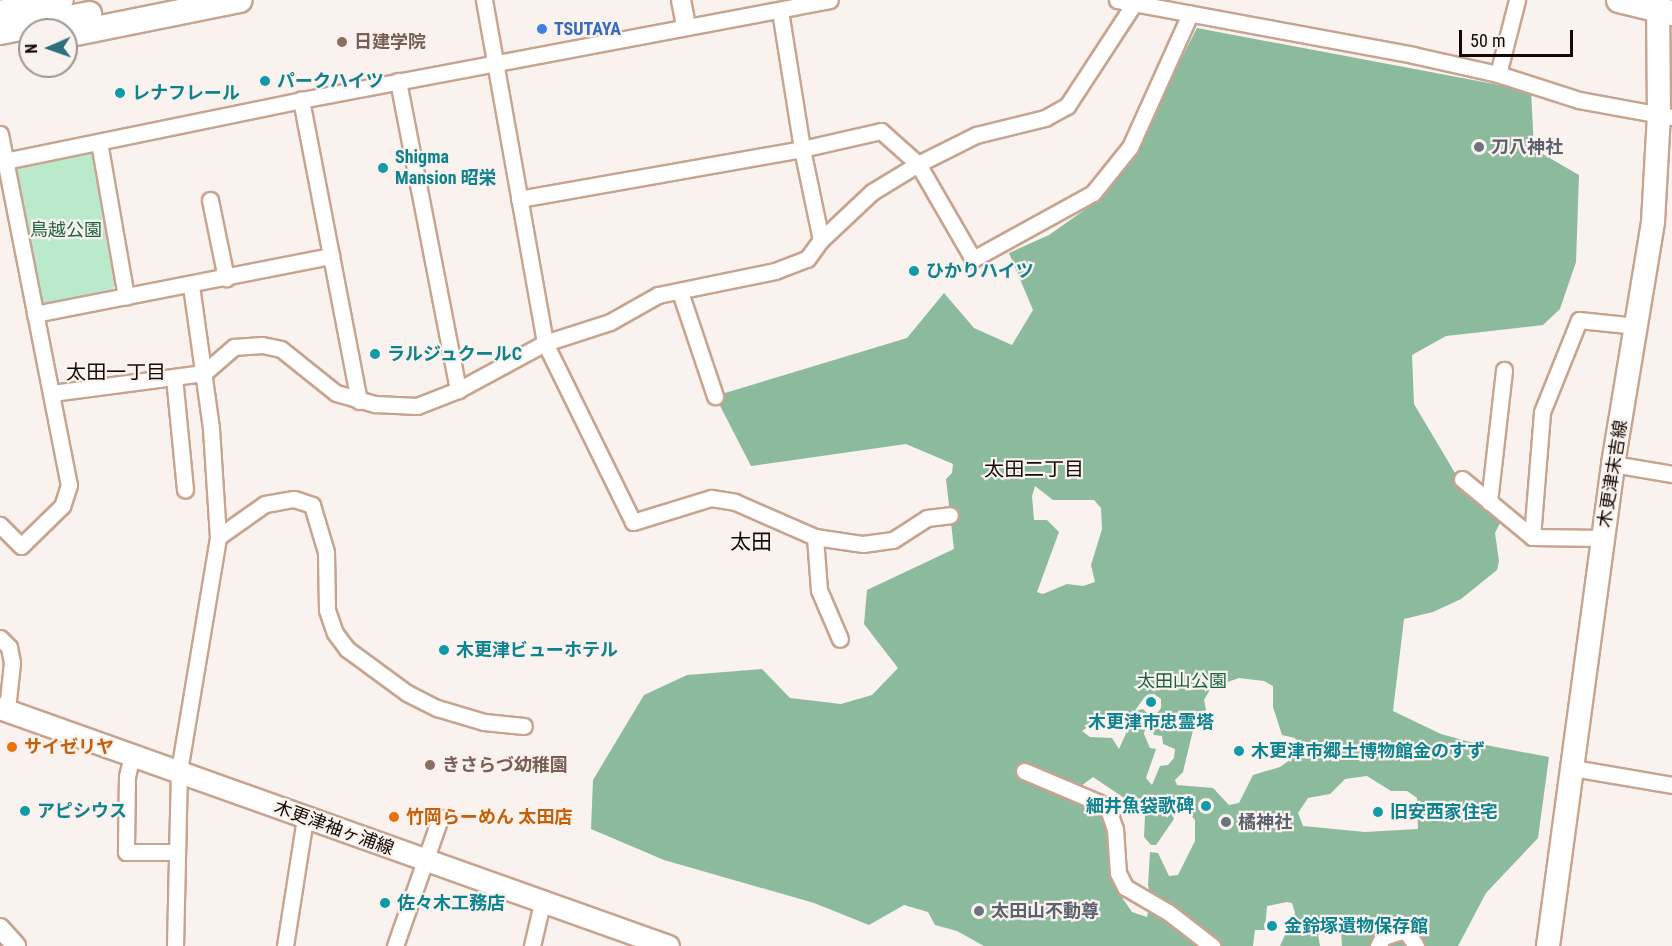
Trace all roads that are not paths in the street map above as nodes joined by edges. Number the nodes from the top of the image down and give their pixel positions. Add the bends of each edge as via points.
1 (61, 0) edge
2 (162, 0) edge
3 (239, 0) edge
4 (484, 0) edge
5 (681, 0) edge
6 (830, 0) edge
7 (1117, 0) edge
8 (1517, 0) edge
9 (1619, 0) edge
10 (1135, 2) junction
11 (1663, 7) edge
12 (780, 11) junction
13 (1190, 15) junction
14 (14, 25) edge
15 (686, 26) junction
16 (78, 33) edge
17 (0, 48) edge
18 (494, 61) junction
19 (1498, 74) junction
20 (398, 81) junction
21 (300, 100) junction
22 (1665, 115) edge
23 (0, 134) edge
24 (99, 142) junction
25 (802, 149) junction
26 (3, 162) edge
27 (918, 164) junction
28 (519, 199) junction
29 (210, 200) dead end
30 (821, 240) junction
31 (331, 256) junction
32 (226, 278) junction
33 (191, 285) junction
34 (680, 292) junction
35 (126, 297) junction
36 (35, 314) junction
37 (1637, 326) junction
38 (545, 343) junction
39 (1504, 370) dead end
40 (204, 373) junction
41 (174, 377) junction
42 (458, 390) junction
43 (52, 393) junction
44 (715, 396) dead end
45 (359, 401) junction
46 (1613, 464) junction
47 (1672, 474) edge
48 (1462, 479) dead end
49 (185, 489) dead end
50 (1489, 501) junction
51 (950, 515) dead end
52 (0, 525) edge
53 (218, 537) junction
54 (815, 537) junction
55 (1532, 537) junction
56 (1603, 538) junction
57 (0, 638) edge
58 (840, 639) dead end
59 (3, 708) edge
60 (524, 726) dead end
61 (132, 755) junction
62 (1573, 768) junction
63 (179, 771) junction
64 (1024, 771) dead end
65 (1672, 785) edge
66 (305, 818) junction
67 (440, 818) dead end
68 (176, 852) junction
69 (425, 861) junction
70 (542, 903) junction
71 (0, 927) edge
72 (16, 946) edge
73 (176, 946) edge
74 (285, 946) edge
75 (395, 946) edge
76 (532, 946) edge
77 (666, 946) edge
78 (1212, 946) edge
79 (1378, 946) edge
80 (1416, 946) edge
81 (1548, 946) edge

1 - 14 highway
2 - 14 highway
3 - 16 highway
4 - 18 street
5 - 15 street
6 - 12 street
7 - 10 street
8 - 19 street
9 - 11 highway
10 - 13 street
10 - 27 street via 1067,106 1045,118 976,135
11 - 22 main road, 木更津末吉線
12 - 15 street
12 - 25 street
13 - 19 street
13 - 27 street via 1130,147 1093,193 973,259
14 - 17 highway
15 - 18 street
18 - 20 street
18 - 28 street
19 - 22 street via 1579,100
20 - 21 street
20 - 42 street
21 - 24 street
21 - 31 street
22 - 37 main road, 木更津末吉線
23 - 26 street
24 - 26 street
24 - 35 street
25 - 27 street via 881,131
25 - 28 street
25 - 30 street
26 - 36 street
27 - 30 street via 872,192
28 - 38 street
29 - 32 street
30 - 34 street via 807,259 775,271
31 - 32 street
31 - 45 street
32 - 33 street
33 - 35 street
33 - 40 street
34 - 38 street via 658,295 610,322
34 - 44 street
35 - 36 street
36 - 43 street
37 - 46 main road, 木更津末吉線
37 - 55 street via 1579,320 1542,412
38 - 42 street
38 - 54 street via 633,522 711,498 735,502
39 - 50 street
40 - 41 street
40 - 45 street via 234,347 271,346 281,349 336,393
40 - 53 street
41 - 43 street
41 - 49 street
42 - 45 street via 417,406
43 - 52 street via 69,485 62,506 21,546
46 - 47 street
46 - 56 main road, 木更津末吉線
48 - 50 street
50 - 55 street
51 - 54 street via 927,518 893,540 878,543
53 - 60 street via 265,504 294,499 312,505 326,552 327,610 335,633 347,649 407,693 437,708 484,722
53 - 63 street
54 - 58 street via 819,590
55 - 56 street
56 - 62 main road, 木更津末吉線
57 - 59 street via 9,647 12,663 12,685
59 - 61 main road, 木更津袖ヶ浦線
61 - 63 main road, 木更津袖ヶ浦線
61 - 68 street via 127,776 126,852
62 - 65 street
62 - 81 main road, 木更津末吉線
63 - 66 main road, 木更津袖ヶ浦線
63 - 68 street
64 - 78 street via 1107,806 1115,830 1118,873 1125,887 1168,912
66 - 69 main road, 木更津袖ヶ浦線
66 - 74 street
67 - 69 street
68 - 73 street
69 - 70 main road, 木更津袖ヶ浦線
69 - 75 street
70 - 76 street
70 - 77 main road, 木更津袖ヶ浦線
71 - 72 street
79 - 80 street via 1383,937 1401,931

